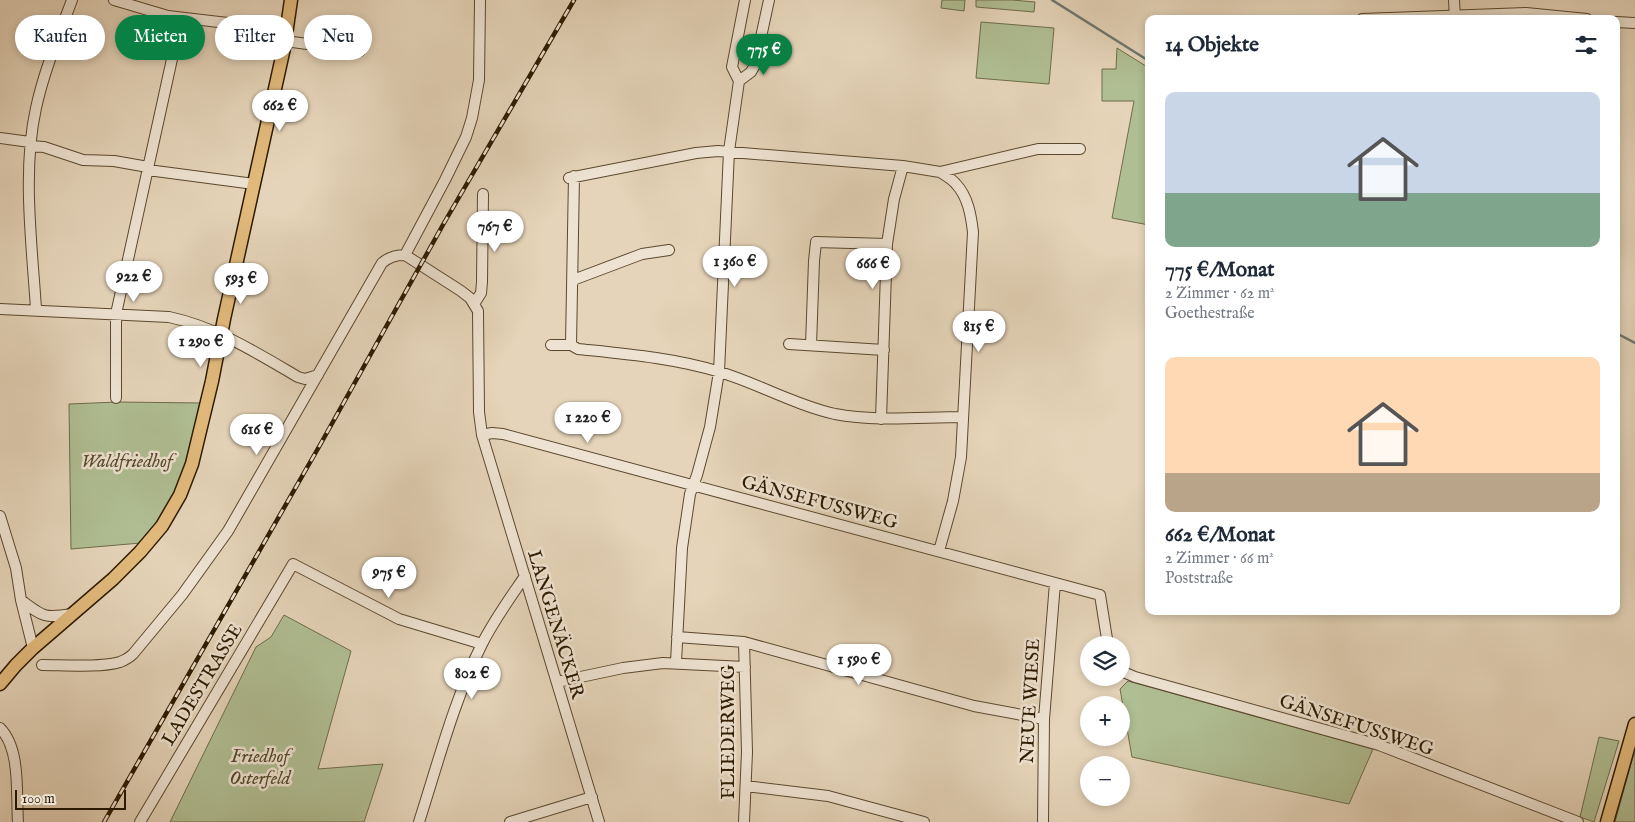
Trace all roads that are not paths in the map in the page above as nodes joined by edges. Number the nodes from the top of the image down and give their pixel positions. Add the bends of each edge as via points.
1 (72, 0) edge
2 (114, 0) edge
3 (291, 0) edge
4 (480, 0) edge
5 (745, 0) edge
6 (769, 0) edge
7 (1454, 0) edge
8 (166, 15) edge
9 (289, 15) edge
10 (1455, 15) edge
11 (1502, 15) edge
12 (1538, 15) edge
13 (1620, 22) edge
14 (1635, 24) edge
15 (172, 60) edge
16 (281, 60) edge
17 (738, 81) junction
18 (0, 138) edge
19 (30, 144) junction
20 (1080, 149) dead end
21 (729, 151) junction
22 (903, 166) junction
23 (148, 168) junction
24 (940, 172) junction
25 (254, 184) junction
26 (483, 194) dead end
27 (887, 244) junction
28 (669, 250) dead end
29 (404, 255) junction
30 (573, 280) junction
31 (474, 304) junction
32 (0, 309) edge
33 (36, 309) junction
34 (116, 314) junction
35 (221, 335) junction
36 (551, 344) dead end
37 (789, 344) dead end
38 (571, 345) junction
39 (811, 345) junction
40 (884, 350) junction
41 (719, 372) junction
42 (318, 375) junction
43 (116, 398) dead end
44 (963, 417) junction
45 (881, 418) junction
46 (482, 436) junction
47 (693, 485) junction
48 (0, 516) edge
49 (939, 551) junction
50 (525, 576) junction
51 (1055, 583) junction
52 (530, 593) junction
53 (510, 598) junction
54 (21, 600) junction
55 (73, 614) junction
56 (1107, 636) edge
57 (677, 637) junction
58 (744, 642) junction
59 (482, 644) junction
60 (33, 648) junction
61 (676, 662) junction
62 (42, 665) dead end
63 (745, 667) junction
64 (1130, 675) edge
65 (557, 682) junction
66 (0, 684) edge
67 (1044, 720) junction
68 (1635, 724) edge
69 (0, 728) edge
70 (746, 786) junction
71 (592, 797) junction
72 (18, 822) edge
73 (140, 822) edge
74 (419, 822) edge
75 (510, 822) edge
76 (599, 822) edge
77 (744, 822) edge
78 (924, 822) edge
79 (1043, 822) edge
80 (1578, 822) edge
81 (1607, 822) edge

1 - 19 street via 41,87
2 - 8 street
3 - 9 main road
4 - 29 street via 479,80 472,118 445,180
5 - 17 street via 732,67
6 - 17 street via 755,65
7 - 10 street
11 - 12 street
13 - 14 street
15 - 23 street
16 - 25 main road
17 - 21 street
18 - 19 street
19 - 23 street via 83,160 114,161
19 - 33 street
20 - 24 street via 1038,149
21 - 22 street
21 - 30 street via 696,153 572,177
21 - 41 street
22 - 24 street
22 - 27 street via 892,207
23 - 25 street
23 - 34 street
24 - 44 street via 956,184 972,216
25 - 35 main road
26 - 31 street via 482,282
27 - 39 street via 816,242
27 - 40 street
28 - 30 street via 642,254
29 - 31 street via 461,291
29 - 42 street via 396,255 382,263
30 - 38 street
31 - 46 street, LANGENÄCKER via 479,319
32 - 33 street
33 - 34 street
34 - 35 street via 188,321
34 - 43 street
35 - 42 street via 298,377 306,379
35 - 55 main road via 192,464 180,495 162,526 140,552
36 - 38 street
37 - 39 street
38 - 41 street via 578,349 655,357
39 - 40 street
40 - 45 street
41 - 45 street via 833,413
41 - 47 street via 710,427
42 - 62 street via 228,531 182,595 133,654 118,663
44 - 45 street
44 - 49 street via 961,457
46 - 47 street, GÄNSEFUSSWEG via 503,434
46 - 50 street, LANGENÄCKER
47 - 49 street, GÄNSEFUSSWEG
47 - 57 street via 682,548
48 - 54 street via 16,568
49 - 51 street, GÄNSEFUSSWEG
50 - 52 street, LANGENÄCKER
50 - 53 street
51 - 56 street, GÄNSEFUSSWEG via 1100,595
51 - 67 street, NEUE WIESE
52 - 53 street
52 - 65 street, LANGENÄCKER
53 - 59 street
54 - 55 street via 44,616
54 - 60 street
55 - 60 main road
57 - 58 street
57 - 61 street
58 - 63 street, FLIEDERWEG
58 - 67 street via 974,706
59 - 73 street, LADESTRASSE via 399,619 293,564
59 - 74 street via 460,696
60 - 66 main road
61 - 63 street
61 - 65 street via 623,668
63 - 70 street, FLIEDERWEG
64 - 80 street, GÄNSEFUSSWEG via 1379,745
65 - 71 street, LANGENÄCKER
67 - 79 street, NEUE WIESE
68 - 81 main road
69 - 72 street via 9,740 15,761
70 - 77 street, FLIEDERWEG
70 - 78 street via 828,796
71 - 75 street
71 - 76 street, LANGENÄCKER

